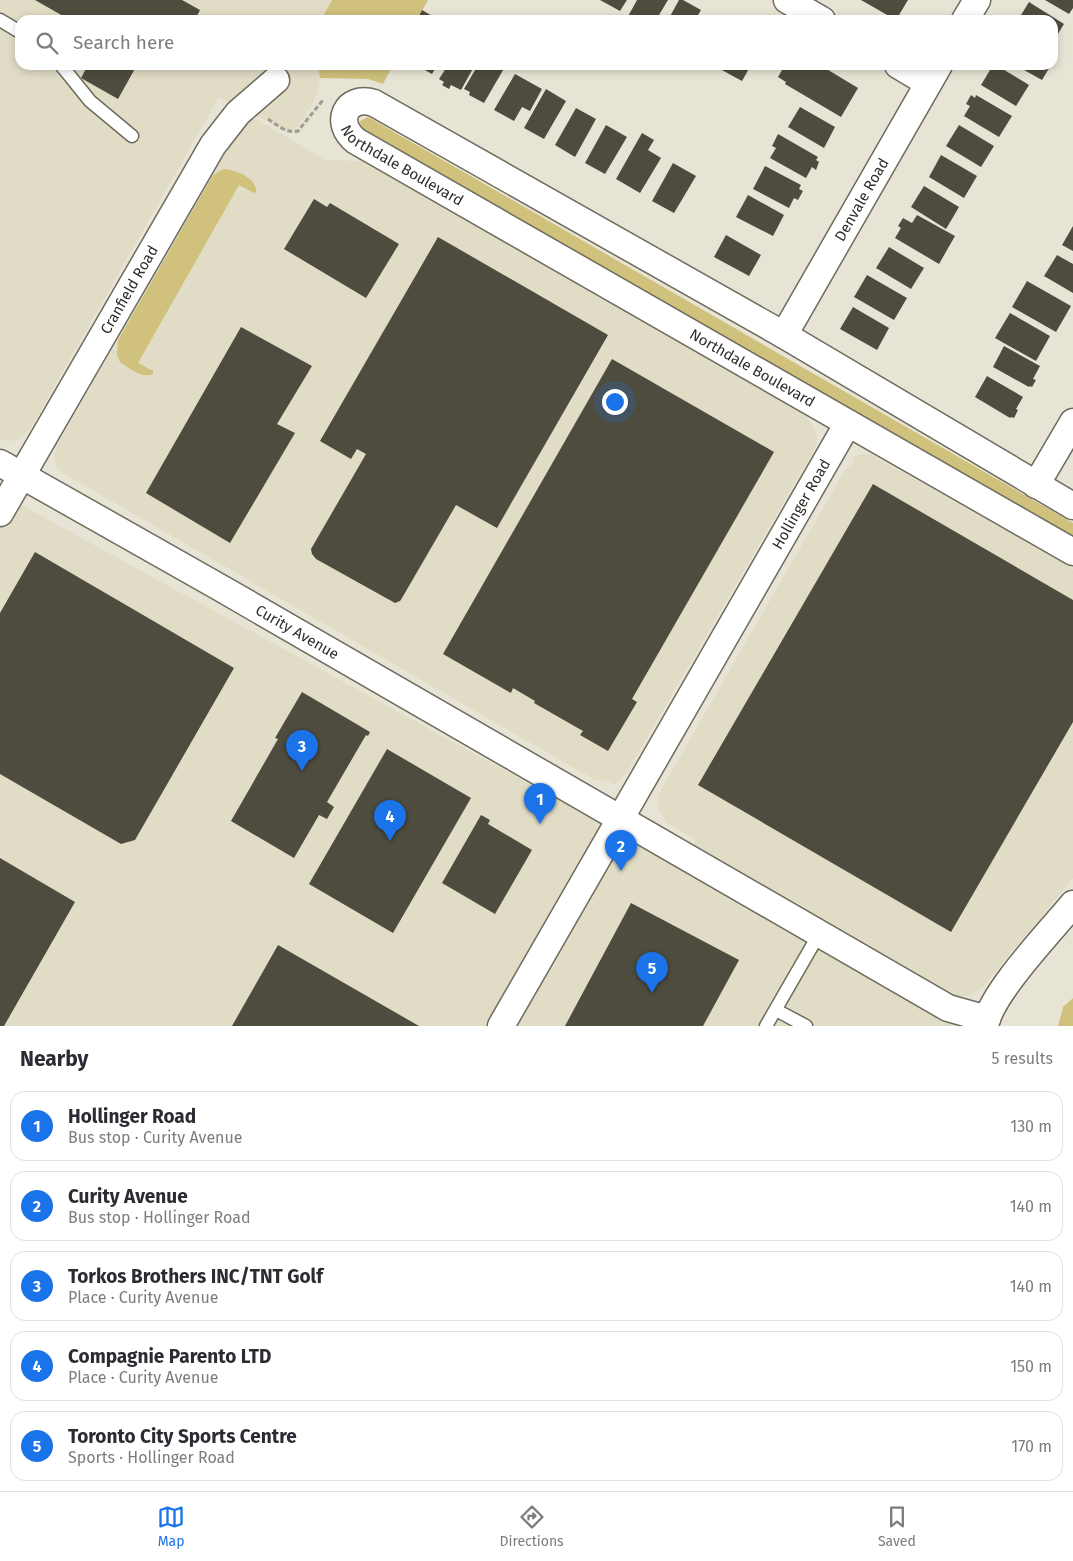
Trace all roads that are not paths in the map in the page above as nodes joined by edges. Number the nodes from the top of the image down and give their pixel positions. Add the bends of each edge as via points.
1 (787, 0) edge
2 (977, 0) edge
3 (813, 15) edge
4 (968, 15) edge
5 (0, 20) edge
6 (15, 29) edge
7 (65, 70) edge
8 (918, 70) edge
9 (934, 74) edge
10 (276, 80) dead end
11 (132, 136) dead end
12 (784, 335) junction
13 (1073, 422) edge
14 (848, 423) junction
15 (11, 469) edge
16 (1036, 485) junction
17 (1073, 506) edge
18 (0, 513) edge
19 (1073, 552) edge
20 (620, 819) junction
21 (1073, 904) edge
22 (819, 934) junction
23 (776, 1010) junction
24 (986, 1023) edge
25 (501, 1026) edge
26 (766, 1026) edge
27 (806, 1026) edge

1 - 3 street
2 - 4 street
5 - 6 lane
7 - 11 lane via 90,101
8 - 9 street
9 - 12 street, Denvale Road
10 - 15 street, Cranfield Road via 238,113 213,145
12 - 14 street, Northdale Boulevard via 374,103 360,101 345,112 344,125 356,141
12 - 16 street, Northdale Boulevard
13 - 16 street
14 - 19 street, Northdale Boulevard
14 - 20 street, Hollinger Road
15 - 18 street, Cranfield Road
15 - 20 street, Curity Avenue
16 - 17 street, Northdale Boulevard
20 - 22 street, Curity Avenue
20 - 25 street, Hollinger Road
21 - 24 street via 1005,986
22 - 23 lane
22 - 24 street, Curity Avenue via 948,1008
23 - 26 lane
23 - 27 lane

